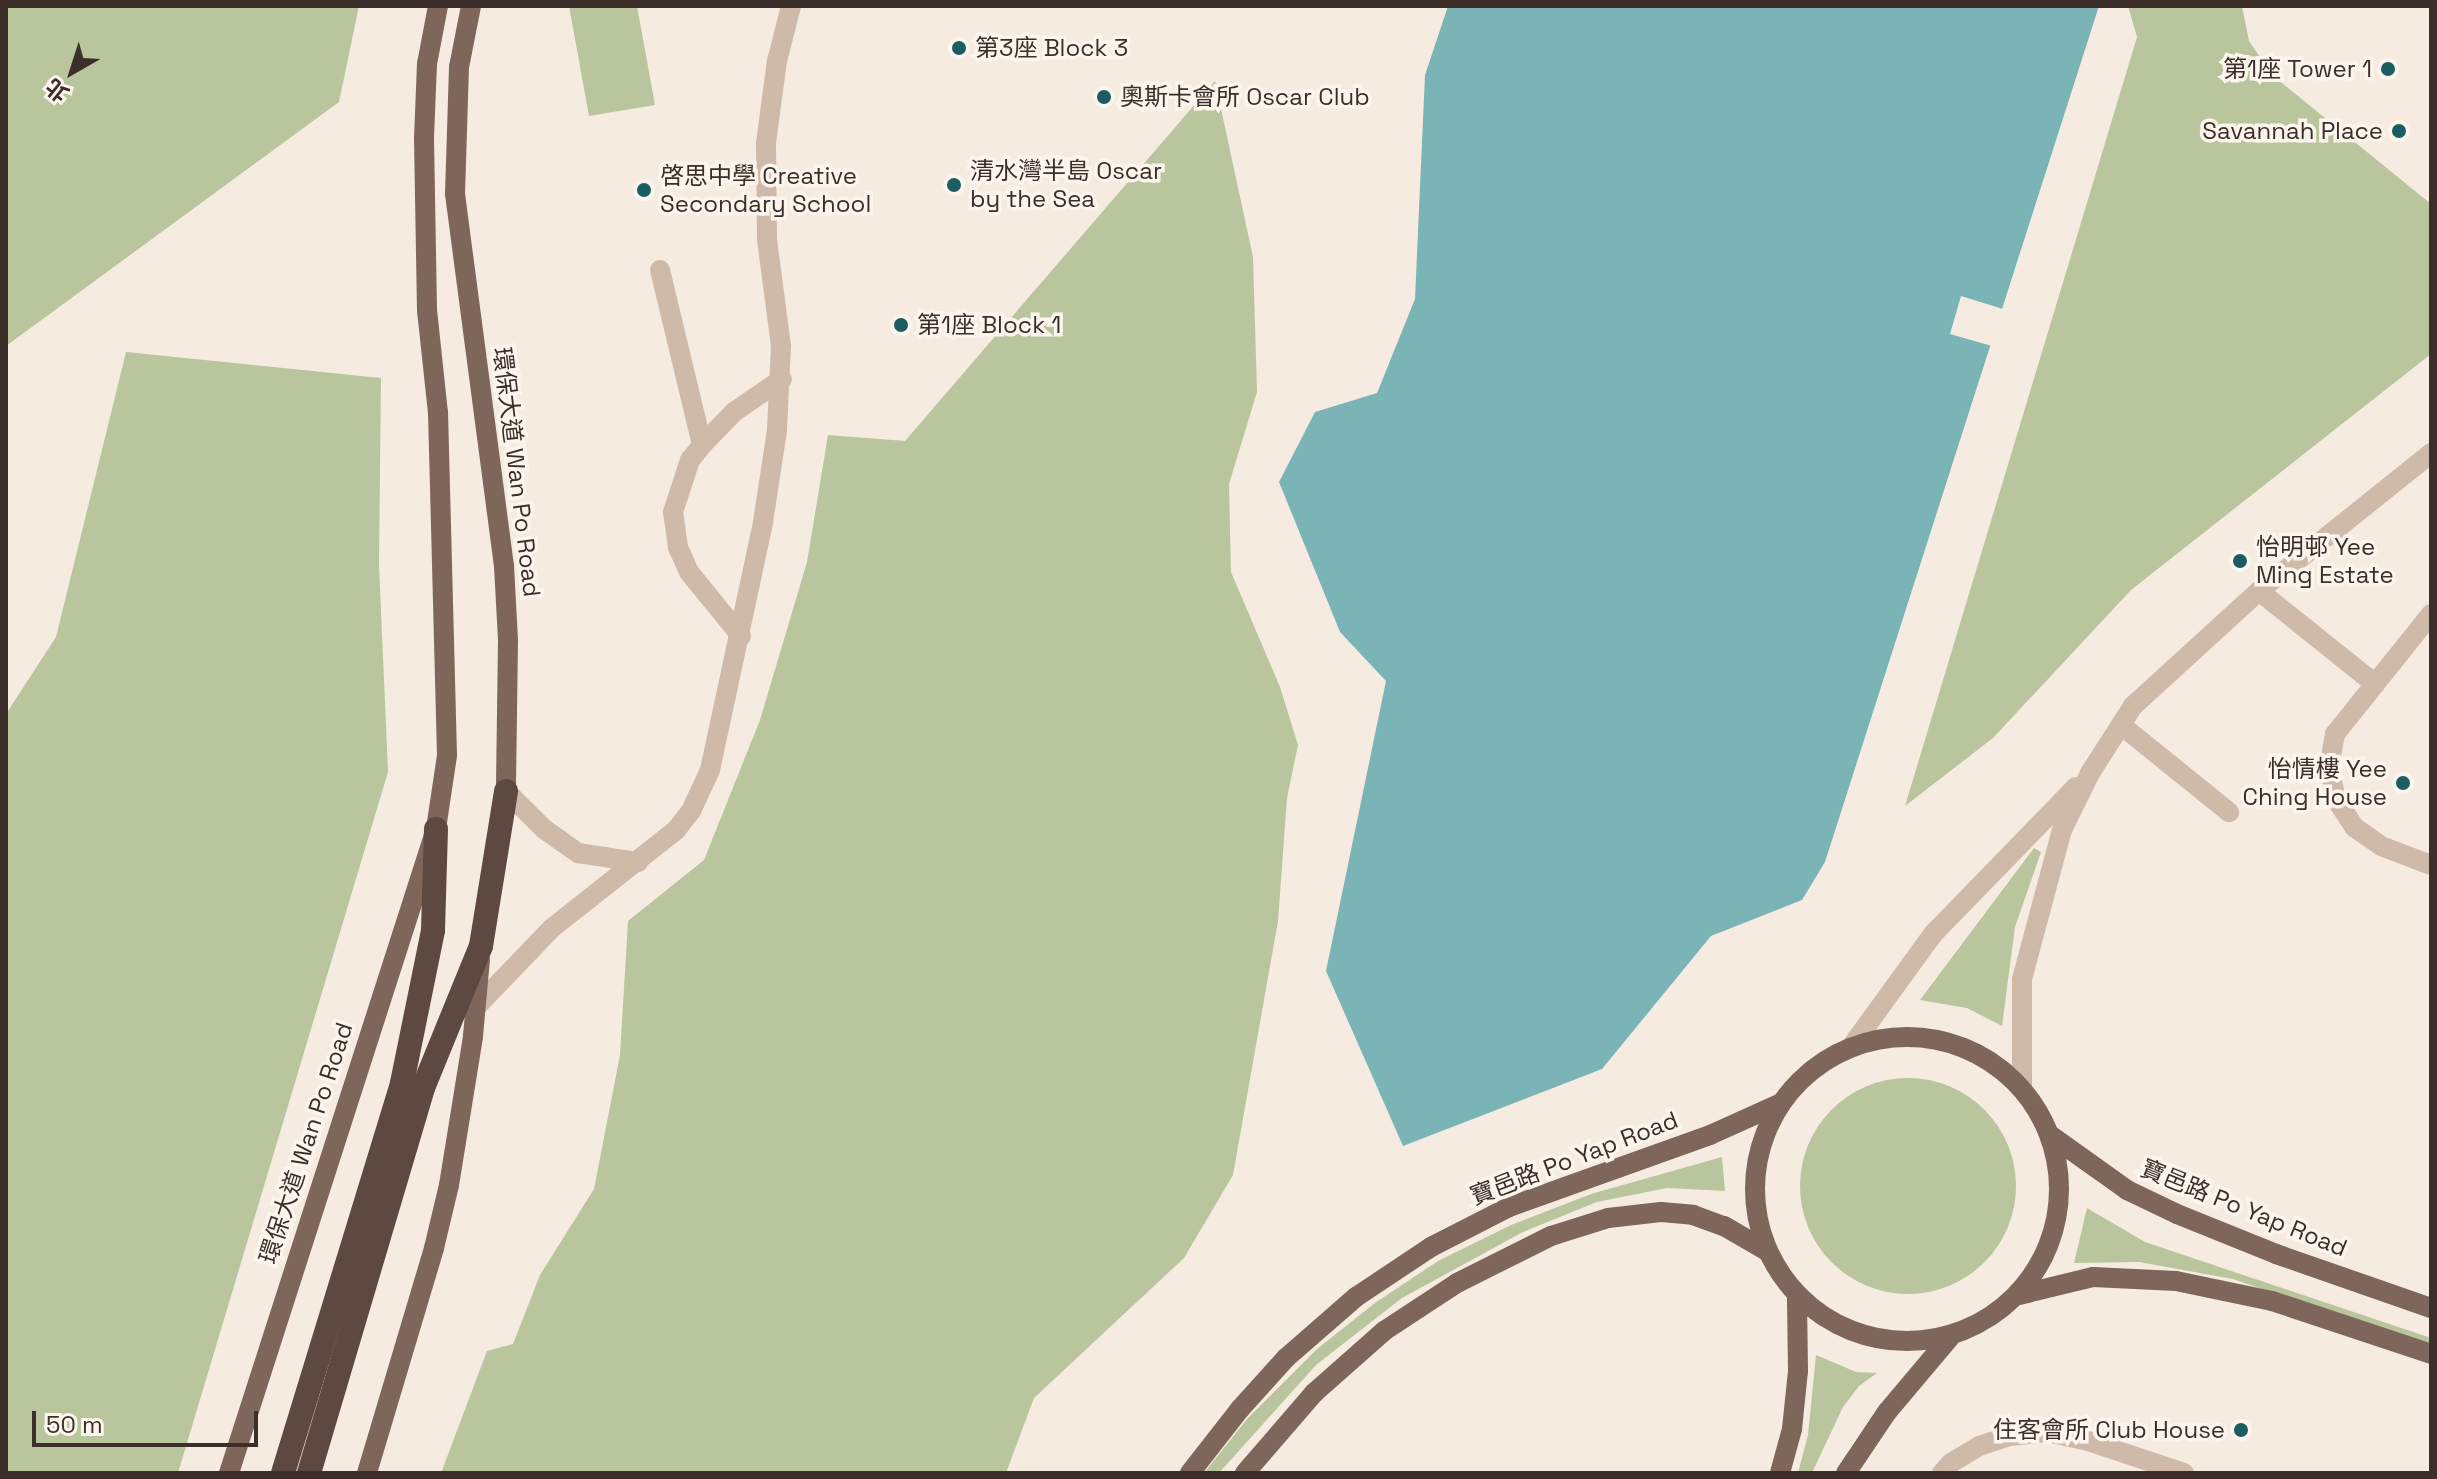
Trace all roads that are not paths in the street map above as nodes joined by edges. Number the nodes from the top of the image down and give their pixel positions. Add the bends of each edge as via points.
1 (438, 6) edge
2 (471, 6) edge
3 (791, 6) edge
4 (660, 270) dead end
5 (782, 379) junction
6 (702, 445) junction
7 (2431, 453) edge
8 (2259, 591) junction
9 (2431, 614) edge
10 (741, 636) junction
11 (2375, 684) junction
12 (2121, 725) junction
13 (2090, 773) junction
14 (506, 791) junction
15 (2229, 812) dead end
16 (436, 829) junction
17 (638, 862) junction
18 (2431, 865) edge
19 (481, 946) junction
20 (477, 1006) junction
21 (1851, 1047) junction
22 (2022, 1089) junction
23 (1779, 1104) junction
24 (2050, 1135) junction
25 (366, 1236) junction
26 (1767, 1251) junction
27 (2019, 1295) junction
28 (1797, 1296) junction
29 (2431, 1308) edge
30 (1951, 1336) junction
31 (2431, 1354) edge
32 (229, 1473) edge
33 (283, 1473) edge
34 (309, 1473) edge
35 (367, 1473) edge
36 (1190, 1473) edge
37 (1245, 1473) edge
38 (1780, 1473) edge
39 (1846, 1473) edge
40 (1942, 1473) edge
41 (2184, 1473) edge

1 - 16 main road, 環保大道 Wan Po Road via 427,64 424,138 427,310 438,413 448,708
2 - 14 main road, 環保大道 Wan Po Road via 459,67 455,194 504,566
3 - 5 street via 771,101 765,193
4 - 6 street
5 - 6 street via 734,412
5 - 10 street
6 - 10 street via 690,460 673,512 678,547 689,572
7 - 8 street
8 - 11 street
8 - 12 street via 2133,706
9 - 11 street
10 - 17 street via 701,793 676,830
11 - 18 street via 2335,734 2329,767 2336,799 2354,827 2381,846
12 - 13 street
12 - 15 street
13 - 21 street via 1933,934
13 - 22 street via 2062,830 2022,979
14 - 17 street via 578,853
14 - 19 highway, 環保大道 Wan Po Road
16 - 25 highway, 環保大道 Wan Po Road via 433,930 425,977
16 - 32 main road, 環保大道 Wan Po Road
17 - 20 street via 552,928
19 - 20 main road, 環保大道 Wan Po Road
19 - 25 highway, 環保大道 Wan Po Road
20 - 35 main road, 環保大道 Wan Po Road via 440,1223
21 - 22 main road, 寶邑路 Po Yap Road via 1896,1036 1939,1040 1986,1058
21 - 23 main road, 寶邑路 Po Yap Road via 1811,1070
22 - 24 main road, 寶邑路 Po Yap Road
23 - 26 main road, 寶邑路 Po Yap Road via 1762,1138 1754,1176 1756,1214
23 - 36 main road, 寶邑路 Po Yap Road via 1710,1135 1509,1207 1399,1266 1286,1358
24 - 27 main road, 寶邑路 Po Yap Road via 2060,1186 2058,1216 2037,1271
24 - 29 main road, 寶邑路 Po Yap Road via 2127,1190 2177,1214
25 - 33 highway, 環保大道 Wan Po Road
25 - 34 highway, 環保大道 Wan Po Road
26 - 28 main road, 寶邑路 Po Yap Road
26 - 37 main road, 寶邑路 Po Yap Road via 1724,1226 1693,1215 1661,1212 1608,1218 1551,1236 1457,1283 1384,1331 1314,1393
27 - 30 main road, 寶邑路 Po Yap Road via 1976,1326
27 - 31 main road, 寶邑路 Po Yap Road via 2093,1277 2176,1281 2272,1301
28 - 30 main road, 寶邑路 Po Yap Road via 1830,1321 1868,1337 1910,1342
28 - 38 main road via 1798,1371 1792,1429
30 - 39 main road via 1887,1412
40 - 41 street via 1979,1446 2047,1432

